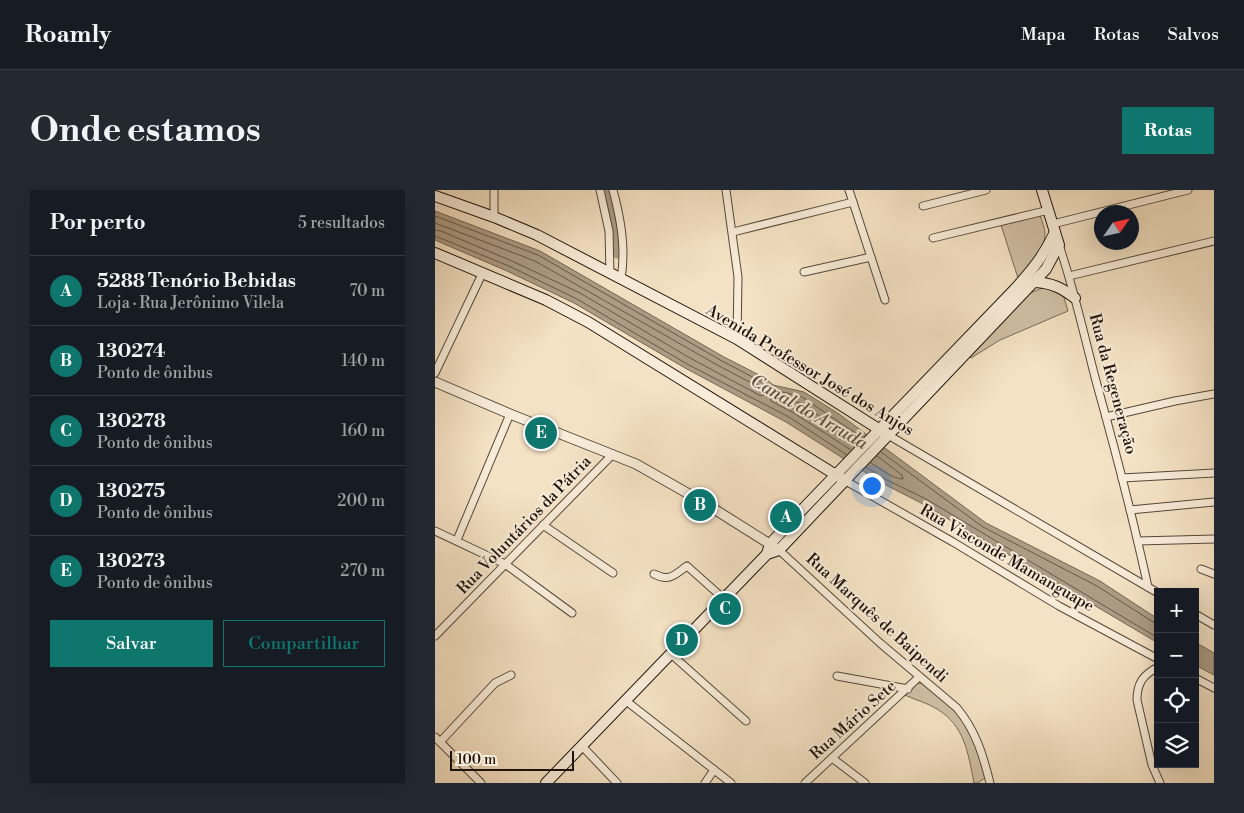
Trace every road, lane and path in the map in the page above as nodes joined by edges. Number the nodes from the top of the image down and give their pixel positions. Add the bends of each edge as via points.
1 (494, 190) edge
2 (600, 190) edge
3 (613, 190) edge
4 (725, 190) edge
5 (849, 190) edge
6 (986, 190) edge
7 (1043, 190) edge
8 (1188, 190) edge
9 (435, 196) edge
10 (853, 202) junction
11 (923, 206) dead end
12 (1049, 210) junction
13 (494, 217) junction
14 (1054, 228) junction
15 (733, 232) junction
16 (933, 238) dead end
17 (1214, 241) edge
18 (1059, 245) junction
19 (435, 253) edge
20 (871, 257) junction
21 (483, 272) junction
22 (804, 272) dead end
23 (610, 273) junction
24 (1069, 276) junction
25 (621, 279) junction
26 (1035, 282) junction
27 (1075, 298) junction
28 (885, 300) dead end
29 (737, 339) junction
30 (435, 373) edge
31 (435, 382) edge
32 (1214, 394) edge
33 (510, 414) junction
34 (1106, 417) junction
35 (882, 435) junction
36 (613, 454) junction
37 (1214, 473) edge
38 (840, 478) junction
39 (1122, 478) junction
40 (1214, 502) edge
41 (1130, 510) junction
42 (543, 525) junction
43 (435, 531) edge
44 (1214, 539) edge
45 (457, 540) junction
46 (1138, 541) junction
47 (772, 549) junction
48 (505, 564) junction
49 (1201, 569) dead end
50 (613, 573) dead end
51 (654, 574) dead end
52 (1214, 574) edge
53 (1148, 587) junction
54 (1154, 591) edge
55 (724, 599) junction
56 (573, 613) dead end
57 (1199, 616) edge
58 (1214, 625) edge
59 (435, 636) edge
60 (671, 654) junction
61 (1154, 656) edge
62 (1154, 669) edge
63 (511, 675) dead end
64 (837, 676) dead end
65 (919, 677) junction
66 (1199, 680) edge
67 (1214, 688) edge
68 (908, 689) junction
69 (625, 700) junction
70 (746, 721) dead end
71 (438, 740) edge
72 (581, 745) junction
73 (832, 758) junction
74 (714, 770) junction
75 (481, 783) edge
76 (546, 783) edge
77 (617, 783) edge
78 (705, 783) edge
79 (731, 783) edge
80 (805, 783) edge
81 (865, 783) edge
82 (990, 783) edge
83 (1159, 783) edge

1 - 13 street
2 - 23 street via 609,231
3 - 25 street via 622,227 624,263
4 - 15 street
5 - 10 street
6 - 11 street
7 - 12 main road, Rua da Regeneração
8 - 14 street
9 - 13 main road, Avenida Professor José dos Anjos
10 - 15 street
10 - 20 street
12 - 14 main road, Rua da Regeneração
12 - 16 street
13 - 23 main road, Avenida Professor José dos Anjos via 537,234
14 - 18 main road, Rua da Regeneração
14 - 35 main road via 1047,250 1037,265
15 - 29 street via 738,277
17 - 24 street
18 - 24 street, Rua da Regeneração
18 - 26 main road
19 - 21 main road
20 - 22 street
20 - 28 street
21 - 30 street
21 - 38 main road via 588,322
23 - 25 main road, Avenida Professor José dos Anjos
24 - 27 street, Rua da Regeneração
25 - 29 main road, Avenida Professor José dos Anjos
26 - 27 main road via 1055,285
26 - 35 main road
27 - 34 street, Rua da Regeneração
29 - 35 main road, Avenida Professor José dos Anjos
31 - 33 street, Rua Marquês de Baipendi
32 - 34 street
33 - 36 street, Rua Marquês de Baipendi
33 - 45 street
34 - 39 street, Rua da Regeneração
35 - 38 main road
35 - 53 street, Avenida Professor José dos Anjos
36 - 42 street, Rua Voluntários da Pátria
36 - 47 street, Rua Marquês de Baipendi via 672,484
37 - 39 street
38 - 47 main road
38 - 61 street, Rua Visconde Mamanguape via 1059,606
39 - 41 street, Rua da Regeneração
40 - 41 street
41 - 46 street, Rua da Regeneração
42 - 48 street, Rua Voluntários da Pátria
42 - 50 street
43 - 45 street
44 - 46 street
45 - 48 street
46 - 53 street, Rua da Regeneração
47 - 55 main road
47 - 65 street, Rua Marquês de Baipendi
48 - 56 street
48 - 59 street, Rua Voluntários da Pátria
49 - 52 street
51 - 55 street via 671,577 687,566
53 - 54 street, Avenida Professor José dos Anjos
55 - 60 main road
57 - 58 street
60 - 69 main road
60 - 70 street
62 - 83 street via 1139,682 1137,700
63 - 71 street via 495,683
64 - 68 street
65 - 68 street, Rua Mário Sete
65 - 82 street, Rua Marquês de Baipendi via 967,720 979,744
66 - 67 street
68 - 73 street, Rua Mário Sete
69 - 72 main road
69 - 74 street
71 - 75 street
72 - 76 main road
72 - 77 street
73 - 80 street, Rua Mário Sete
73 - 81 street
74 - 78 street
74 - 79 street

